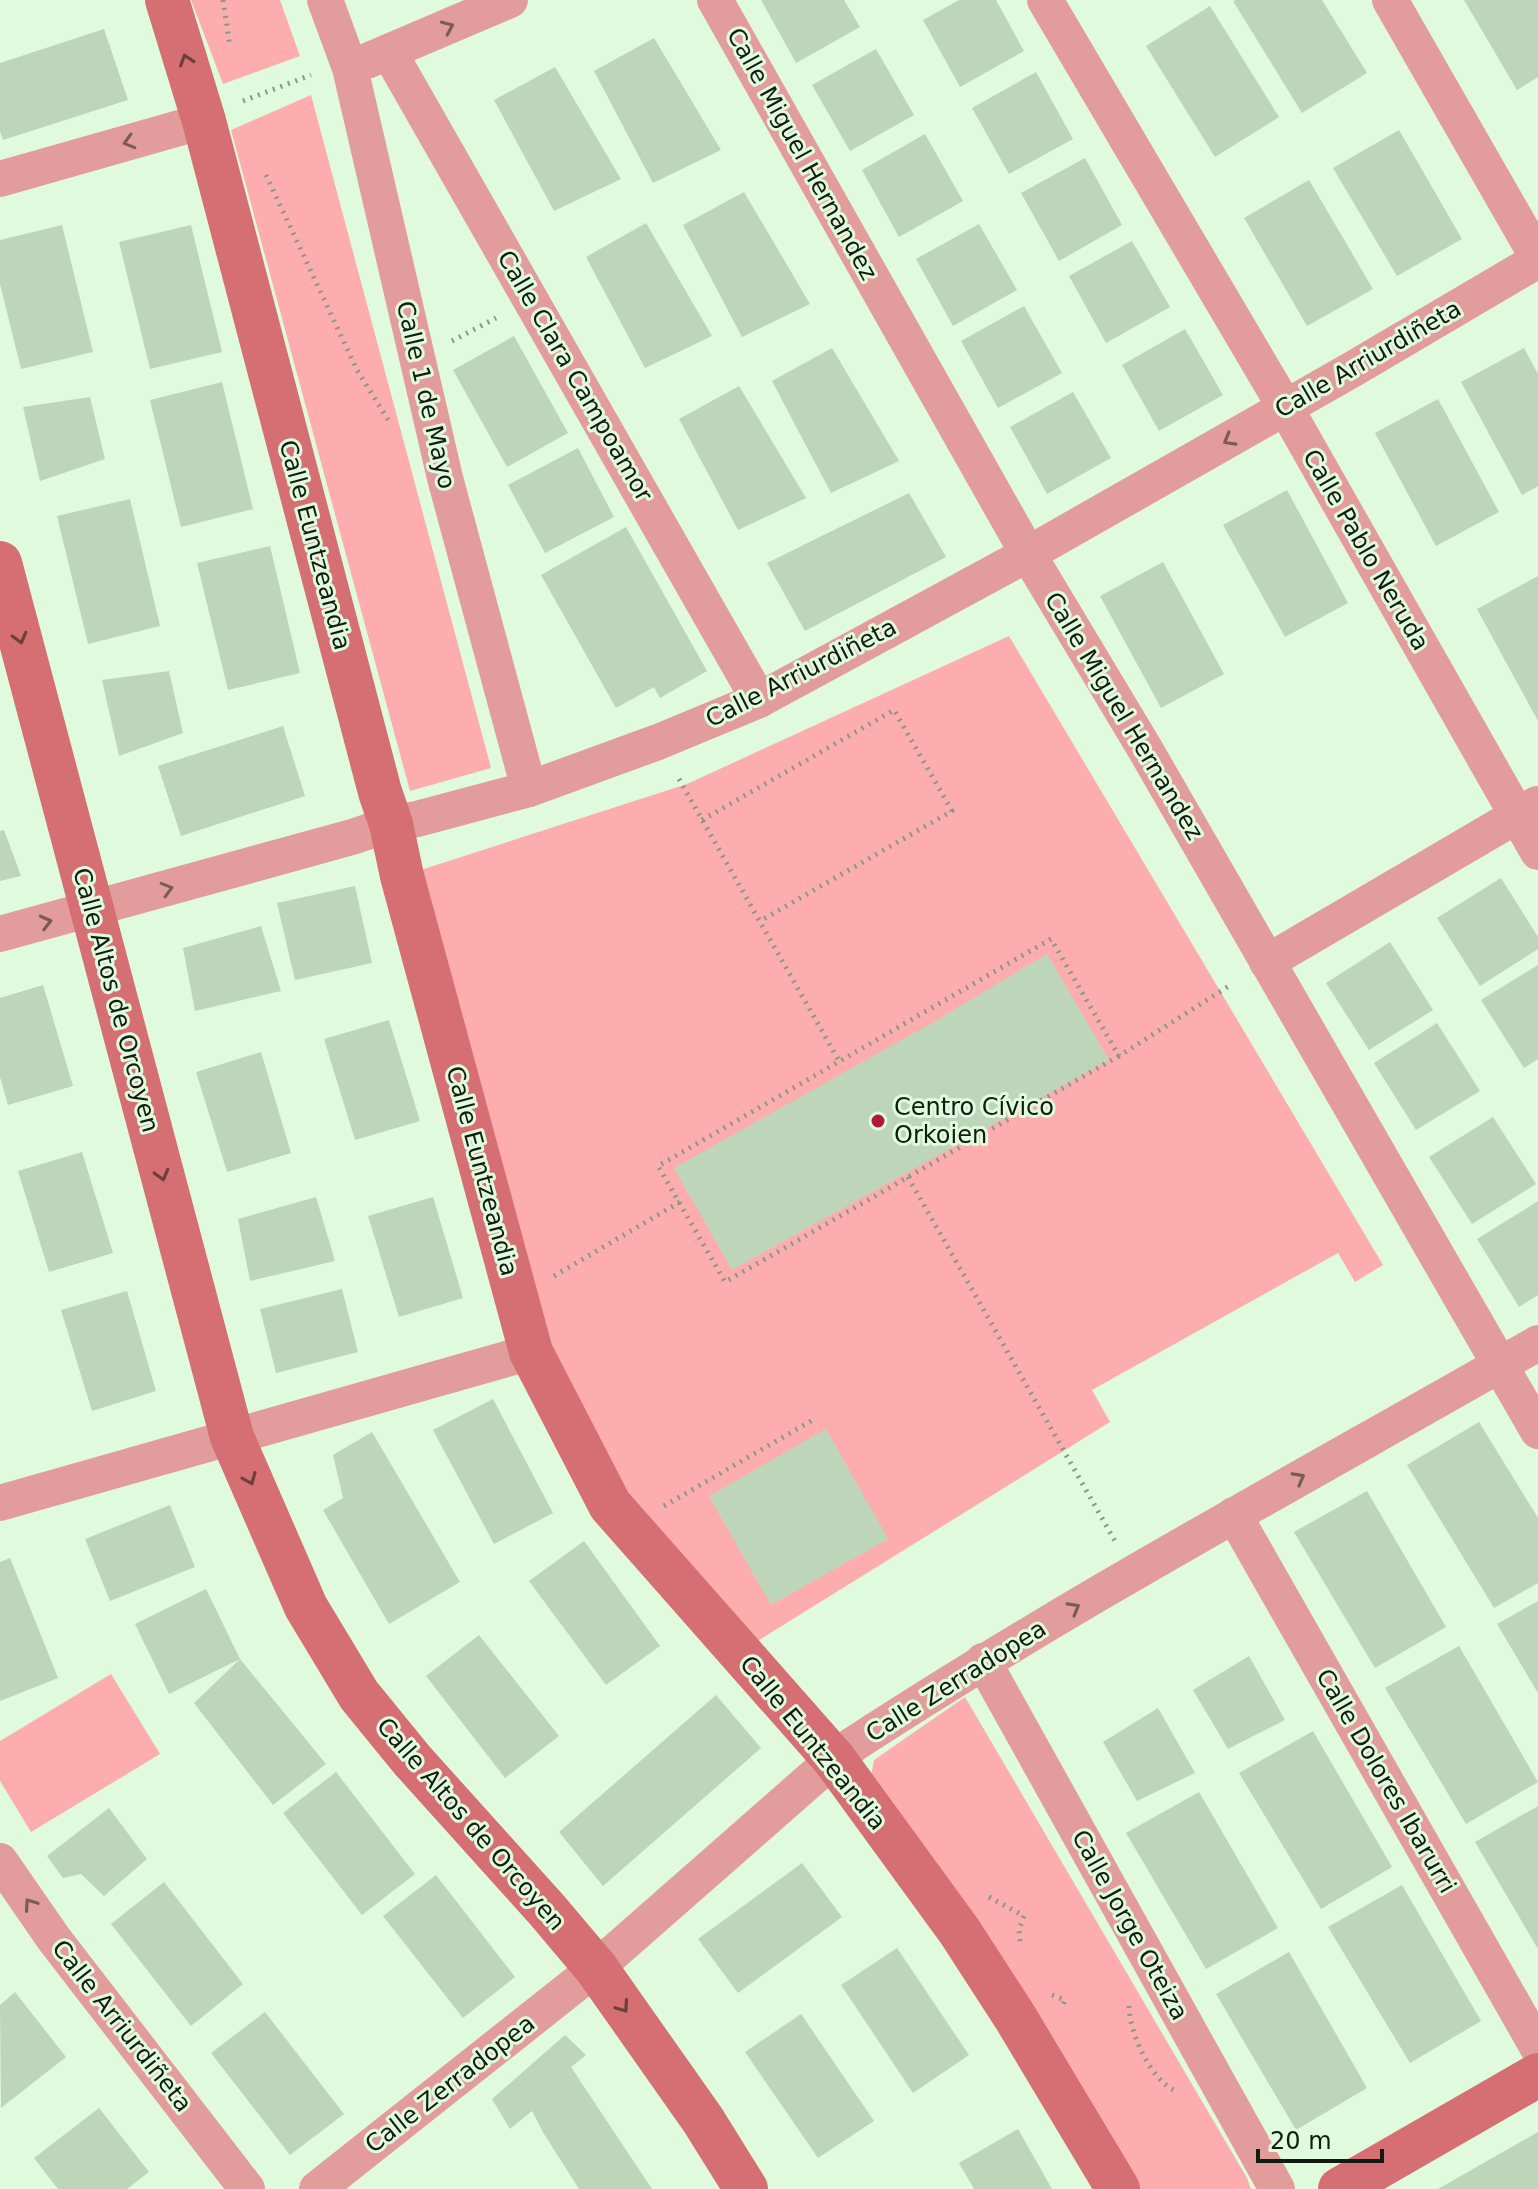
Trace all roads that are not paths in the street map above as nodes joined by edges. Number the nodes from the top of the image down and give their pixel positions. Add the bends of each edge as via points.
1 (167, 0) edge
2 (325, 0) edge
3 (510, 0) edge
4 (715, 0) edge
5 (1045, 0) edge
6 (1390, 0) edge
7 (389, 52) junction
8 (350, 68) junction
9 (221, 112) junction
10 (0, 179) edge
11 (1538, 259) edge
12 (1285, 407) junction
13 (1028, 554) junction
14 (0, 563) edge
15 (759, 700) junction
16 (529, 789) junction
17 (1527, 809) edge
18 (391, 824) junction
19 (1538, 852) edge
20 (92, 910) junction
21 (0, 934) edge
22 (1267, 962) junction
23 (1538, 1343) edge
24 (531, 1352) junction
25 (1499, 1365) junction
26 (1538, 1431) edge
27 (232, 1437) junction
28 (0, 1503) edge
29 (1234, 1515) junction
30 (983, 1661) junction
31 (834, 1759) junction
32 (0, 1861) edge
33 (596, 1968) junction
34 (1538, 2048) edge
35 (1538, 2075) edge
36 (247, 2189) edge
37 (317, 2189) edge
38 (746, 2189) edge
39 (1118, 2189) edge
40 (1277, 2189) edge
41 (1340, 2189) edge

9 -> 1 street, Calle Euntzeandia
2 - 8 street, Calle 1 de Mayo
7 -> 3 street
4 - 13 street, Calle Miguel Hernandez
5 - 12 street, Calle Pablo Neruda
6 - 11 street
7 - 8 street
7 - 15 street, Calle Clara Campoamor
8 - 16 street, Calle 1 de Mayo via 445,478
9 -> 10 street
9 - 18 street, Calle Euntzeandia
11 - 12 street, Calle Arriurdiñeta
12 -> 13 street, Calle Arriurdiñeta
12 - 17 street, Calle Pablo Neruda
13 - 15 street, Calle Arriurdiñeta
13 - 22 street, Calle Miguel Hernandez
14 -> 20 street, Calle Altos de Orcoyen
15 - 16 street, Calle Arriurdiñeta
16 - 18 street, Calle Arriurdiñeta
17 - 19 street, Calle Pablo Neruda
17 - 22 street
20 -> 18 street, Calle Arriurdiñeta
18 - 24 street, Calle Euntzeandia
21 -> 20 street, Calle Arriurdiñeta
20 -> 27 street, Calle Altos de Orcoyen
22 - 25 street, Calle Miguel Hernandez
23 - 25 street, Calle Zerradopea
24 - 27 street
24 - 31 street, Calle Euntzeandia via 610,1505
25 - 26 street, Calle Miguel Hernandez
29 -> 25 street, Calle Zerradopea
27 - 28 street
27 -> 33 street, Calle Altos de Orcoyen via 306,1607 359,1695
30 -> 29 street, Calle Zerradopea
29 - 34 street, Calle Dolores Ibarurri
30 - 31 street, Calle Zerradopea
30 - 40 street, Calle Jorge Oteiza
31 - 33 street, Calle Zerradopea
31 - 39 street, Calle Euntzeandia via 960,1932
36 -> 32 street, Calle Arriurdiñeta
33 - 37 street, Calle Zerradopea
33 -> 38 street, Calle Altos de Orcoyen
35 - 41 street

